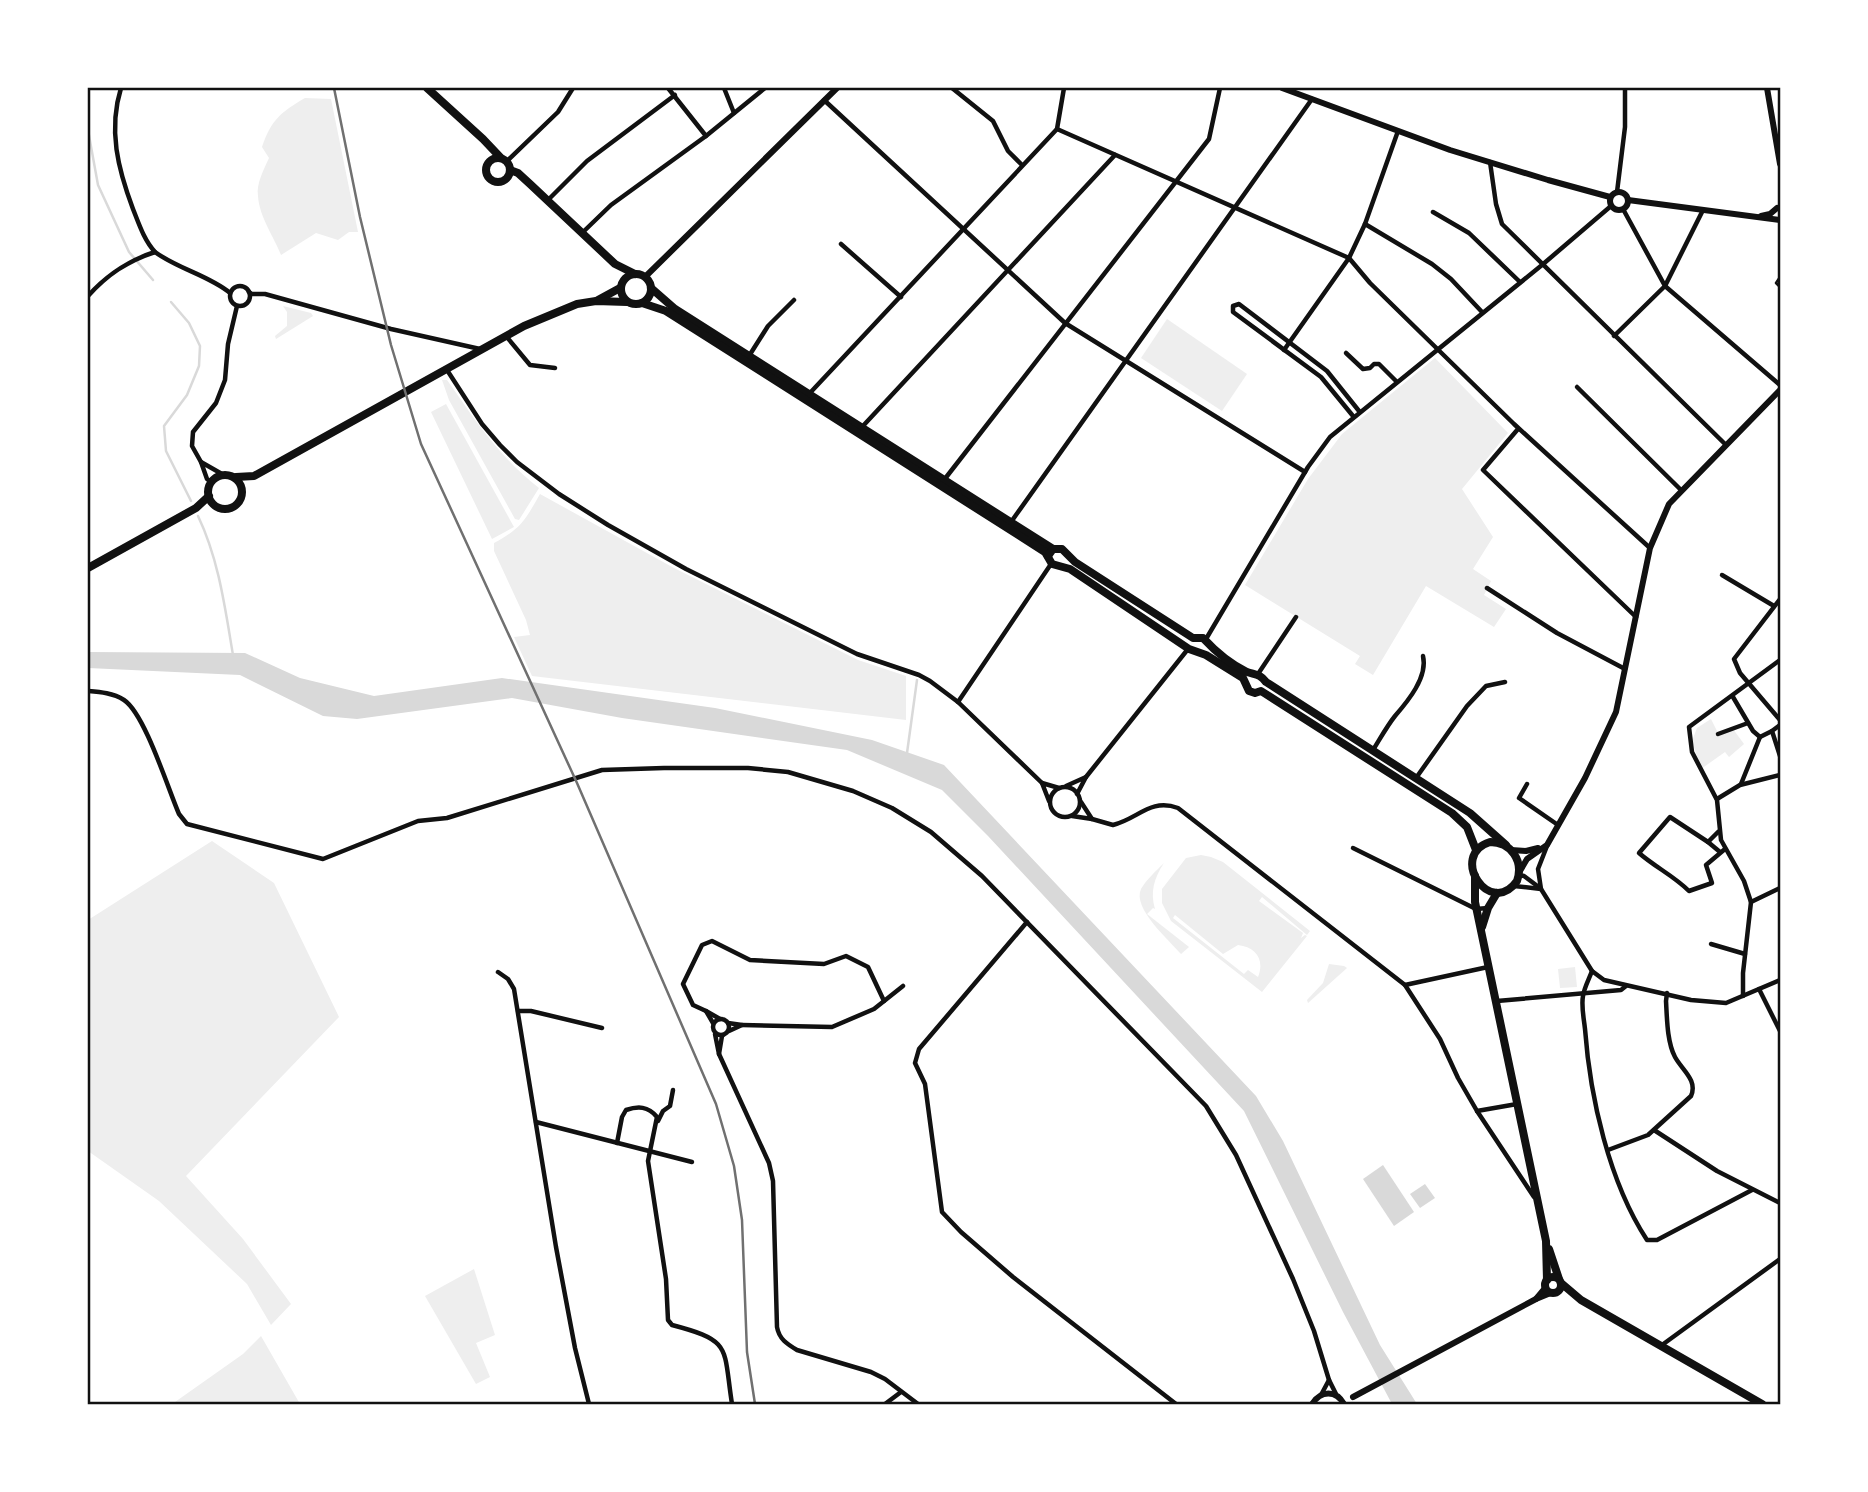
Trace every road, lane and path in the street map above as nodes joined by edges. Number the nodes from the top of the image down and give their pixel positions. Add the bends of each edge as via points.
1 (121, 88) edge
2 (427, 88) edge
3 (573, 88) edge
4 (668, 88) edge
5 (724, 88) edge
6 (765, 88) edge
7 (837, 88) edge
8 (952, 88) edge
9 (1064, 88) edge
10 (1220, 88) edge
11 (1282, 88) edge
12 (1625, 88) edge
13 (1766, 88) edge
14 (675, 95) junction
15 (1313, 98) junction
16 (824, 100) junction
17 (734, 113) junction
18 (1057, 129) junction
19 (1398, 131) junction
20 (706, 136) junction
21 (483, 139) junction
22 (1115, 155) junction
23 (1490, 162) junction
24 (487, 164) junction
25 (1780, 164) edge
26 (1022, 165) junction
27 (506, 167) junction
28 (1174, 182) junction
29 (1617, 192) junction
30 (1610, 197) junction
31 (548, 200) junction
32 (1628, 200) junction
33 (1611, 206) junction
34 (1780, 206) edge
35 (1235, 209) junction
36 (1623, 209) junction
37 (1703, 210) junction
38 (1433, 212) dead end
39 (1755, 218) junction
40 (1780, 220) edge
41 (1365, 224) junction
42 (964, 229) junction
43 (582, 233) junction
44 (841, 244) dead end
45 (155, 252) junction
46 (1349, 258) junction
47 (615, 264) junction
48 (1542, 265) junction
49 (1008, 270) junction
50 (640, 275) junction
51 (1780, 277) edge
52 (1520, 282) junction
53 (622, 284) junction
54 (1665, 286) junction
55 (1780, 287) edge
56 (651, 288) junction
57 (249, 292) junction
58 (230, 293) junction
59 (88, 296) edge
60 (901, 297) junction
61 (794, 300) dead end
62 (596, 301) junction
63 (627, 302) junction
64 (642, 303) junction
65 (237, 306) junction
66 (1482, 312) junction
67 (1065, 323) junction
68 (506, 336) junction
69 (1614, 336) junction
70 (1289, 343) junction
71 (481, 349) junction
72 (1437, 349) junction
73 (1284, 350) junction
74 (1346, 353) dead end
75 (749, 356) junction
76 (1123, 364) junction
77 (555, 368) dead end
78 (446, 369) junction
79 (1397, 382) junction
80 (1577, 387) dead end
81 (1780, 388) edge
82 (810, 394) junction
83 (1359, 411) junction
84 (1353, 416) junction
85 (862, 427) junction
86 (1518, 429) junction
87 (1726, 445) junction
88 (201, 462) junction
89 (1305, 472) junction
90 (222, 474) junction
91 (254, 476) junction
92 (236, 478) junction
93 (944, 480) junction
94 (211, 482) junction
95 (243, 490) junction
96 (1681, 490) junction
97 (209, 496) junction
98 (216, 506) junction
99 (196, 508) junction
100 (1011, 522) junction
101 (1650, 548) junction
102 (1051, 556) junction
103 (88, 568) edge
104 (1722, 575) dead end
105 (1487, 588) dead end
106 (1780, 599) edge
107 (1774, 606) junction
108 (1296, 617) dead end
109 (1636, 618) junction
110 (1193, 638) junction
111 (1205, 640) junction
112 (1189, 649) junction
113 (1423, 656) dead end
114 (1780, 660) edge
115 (1625, 669) junction
116 (1258, 674) junction
117 (1505, 681) dead end
118 (1266, 682) junction
119 (1751, 684) junction
120 (88, 691) edge
121 (1261, 691) junction
122 (1733, 697) junction
123 (958, 702) junction
124 (1780, 722) edge
125 (1748, 723) junction
126 (1772, 731) junction
127 (1718, 734) dead end
128 (1759, 737) junction
129 (1372, 751) junction
130 (1780, 756) edge
131 (1780, 775) edge
132 (1086, 777) junction
133 (1416, 779) junction
134 (1042, 783) junction
135 (1527, 784) dead end
136 (1740, 785) junction
137 (1062, 787) junction
138 (1078, 796) junction
139 (1717, 800) junction
140 (1049, 801) junction
141 (1072, 816) junction
142 (1092, 819) junction
143 (1558, 825) junction
144 (1718, 831) junction
145 (1708, 842) junction
146 (1547, 845) junction
147 (1353, 848) dead end
148 (1508, 848) junction
149 (1476, 850) junction
150 (1723, 851) junction
151 (1520, 873) junction
152 (1475, 876) junction
153 (1514, 886) junction
154 (1780, 888) edge
155 (1541, 889) junction
156 (1497, 893) junction
157 (1751, 902) junction
158 (1488, 908) junction
159 (1476, 909) junction
160 (1027, 922) junction
161 (1481, 930) junction
162 (1711, 944) dead end
163 (1745, 954) junction
164 (1489, 967) junction
165 (1592, 971) junction
166 (498, 972) dead end
167 (1780, 980) edge
168 (1405, 985) junction
169 (903, 986) dead end
170 (1627, 986) junction
171 (1759, 989) junction
172 (1667, 993) junction
173 (1583, 994) junction
174 (1743, 996) junction
175 (884, 1001) junction
176 (1496, 1001) junction
177 (518, 1011) junction
178 (706, 1011) junction
179 (720, 1019) junction
180 (713, 1023) junction
181 (728, 1023) junction
182 (742, 1025) junction
183 (602, 1028) dead end
184 (728, 1031) junction
185 (1780, 1031) edge
186 (715, 1033) junction
187 (722, 1036) junction
188 (719, 1054) junction
189 (673, 1090) dead end
190 (1518, 1104) junction
191 (1477, 1111) junction
192 (536, 1122) junction
193 (657, 1122) junction
194 (1654, 1130) junction
195 (617, 1143) junction
196 (1608, 1150) junction
197 (650, 1152) junction
198 (692, 1162) dead end
199 (1752, 1189) junction
200 (1539, 1203) junction
201 (1780, 1203) edge
202 (1780, 1259) edge
203 (1554, 1286) junction
204 (1662, 1346) junction
205 (1329, 1380) junction
206 (901, 1392) junction
207 (1321, 1395) junction
208 (1342, 1401) edge
209 (589, 1405) edge
210 (732, 1405) edge
211 (885, 1405) edge
212 (918, 1405) edge
213 (1176, 1405) edge
214 (1312, 1405) edge
215 (1762, 1405) edge

1 - 45 street via 114,131 118,163 145,240
2 - 21 main road
3 - 27 street via 558,112
4 - 14 street
5 - 17 street
6 - 17 street
7 - 16 street
8 - 26 street via 993,121 1008,151
9 - 18 street
10 - 28 street via 1209,139
11 - 15 street
12 - 29 street
13 - 25 street
14 - 20 street
14 - 31 street via 587,161
15 - 19 street
15 - 35 street
16 - 42 street
16 - 50 street
17 - 20 street
18 - 22 street
18 - 26 street
19 - 23 street
19 - 41 street
20 - 43 street via 611,205
21 - 24 main road
21 - 27 main road
22 - 28 street
22 - 49 street
23 - 30 street
23 - 48 street via 1502,224
24 - 27 main road via 493,159
24 - 27 main road via 489,179 500,182
26 - 42 street
27 - 31 main road
28 - 35 street
28 - 67 street
29 - 30 street
29 - 32 street
30 - 33 street
31 - 43 main road
32 - 36 street
32 - 37 street
33 - 36 street
33 - 48 street
34 - 39 street
34 - 40 street
35 - 46 street
35 - 76 street
36 - 54 street
37 - 39 street
37 - 54 street
38 - 52 street via 1468,233
39 - 40 street
41 - 46 street
41 - 66 street via 1432,264
42 - 49 street
42 - 60 street
43 - 47 main road
44 - 60 street
45 - 58 street
45 - 59 street via 104,277
46 - 70 street
46 - 72 street
47 - 50 main road
47 - 53 main road
48 - 52 street
48 - 69 street
49 - 67 street
49 - 85 street
50 - 53 main road
50 - 56 main road
51 - 55 lane via 1776,283
52 - 66 street
53 - 62 main road
53 - 63 main road
54 - 69 street
54 - 81 street
56 - 64 main road
56 - 75 main road via 664,302
57 - 58 street via 238,286
57 - 65 street via 246,304
57 - 71 street
58 - 65 street
60 - 82 street
61 - 75 street via 768,326
62 - 63 main road
62 - 68 main road via 558,310
63 - 64 main road
64 - 102 main road via 662,309
65 - 88 street via 225,380 216,403 193,432 192,446
66 - 72 street
67 - 76 street
67 - 93 street
68 - 71 main road
68 - 77 street via 530,365
69 - 87 street
70 - 73 street
70 - 73 street via 1239,304 1233,306 1233,312
70 - 83 street via 1327,371
71 - 78 main road
72 - 79 street
72 - 86 street
73 - 84 street via 1321,377
74 - 79 street via 1363,369 1378,365
75 - 82 main road
76 - 89 street
76 - 100 street
78 - 91 main road
78 - 123 street via 500,445 564,498 686,569 857,654 919,675
79 - 83 street
80 - 96 street
81 - 87 street
82 - 85 main road
83 - 84 street
84 - 89 street via 1330,436
85 - 93 main road
86 - 101 street
86 - 109 street via 1483,470
87 - 96 street
88 - 90 street
88 - 94 street
89 - 111 street
90 - 92 main road
90 - 94 main road
91 - 92 main road
91 - 95 main road
92 - 95 main road
93 - 100 main road
94 - 97 main road
95 - 98 main road via 235,506
96 - 101 street via 1669,504
97 - 98 main road
97 - 99 main road
98 - 99 main road
99 - 103 main road
100 - 102 main road
101 - 109 street
102 - 110 main road via 1062,549
102 - 112 main road
102 - 123 street
104 - 107 street
105 - 115 street
106 - 107 street
107 - 119 street via 1734,659
108 - 116 street
109 - 115 street
110 - 111 main road
110 - 112 main road
111 - 116 main road via 1210,648
112 - 121 main road via 1243,678 1252,692
112 - 132 street
113 - 129 street via 1425,664 1405,707
114 - 119 street
115 - 143 street via 1615,712
116 - 118 main road
117 - 133 street via 1486,686 1467,706
118 - 121 main road
118 - 129 main road
119 - 122 street
119 - 124 street
120 - 160 street via 126,701 140,718 178,814 187,824 323,859 418,821 447,818 601,770 748,768 788,772 892,808 931,832
121 - 149 main road via 1452,813 1467,827
122 - 125 street
122 - 139 street via 1689,727 1692,751
123 - 134 street
124 - 126 street
125 - 127 street
125 - 128 street
126 - 128 street
126 - 130 street
128 - 136 street
129 - 133 main road
131 - 136 street
132 - 137 street
132 - 138 street
133 - 148 main road via 1470,813
134 - 137 street
134 - 140 street
135 - 143 street via 1519,798
136 - 139 street
137 - 138 street
137 - 140 street
138 - 141 street via 1079,806
138 - 142 street
139 - 144 street
140 - 141 street via 1055,813
141 - 142 street
142 - 168 street via 1113,825 1156,804 1178,808
143 - 146 street
144 - 145 street
144 - 150 street
145 - 150 street
145 - 150 street via 1670,817 1639,853 1689,891 1712,883 1706,865
146 - 148 street via 1526,851
146 - 151 street via 1527,859
146 - 155 street via 1538,869
147 - 159 street
148 - 149 main road via 1490,842
148 - 151 main road
149 - 152 main road
150 - 157 street via 1744,881
151 - 153 main road
151 - 155 street
152 - 156 main road via 1484,888
152 - 159 main road
153 - 155 street
153 - 156 main road
154 - 157 street
155 - 165 street
156 - 158 main road
157 - 163 street
158 - 159 street
158 - 161 main road
159 - 161 main road
160 - 205 street via 1206,1106 1223,1131 1293,1279
160 - 213 street via 919,1049 915,1063 925,1084 942,1212 1013,1277
161 - 164 main road
162 - 163 street
163 - 174 street
164 - 168 street
164 - 176 main road
165 - 170 street via 1604,980
165 - 173 street
166 - 177 street via 514,989
167 - 171 street
168 - 191 street via 1440,1039
169 - 175 street
170 - 172 street
170 - 173 street
171 - 174 street
171 - 185 street
172 - 174 street via 1726,1003
172 - 194 street via 1673,1054 1693,1082 1693,1091
173 - 176 street
173 - 196 street via 1586,1045
175 - 178 street via 868,967 846,956 824,964 745,960 707,941 683,984 693,1005
175 - 182 street via 832,1027
176 - 190 main road
177 - 183 street
177 - 192 street
178 - 179 street
178 - 180 street
179 - 180 street
179 - 181 street
180 - 186 street
181 - 182 street
181 - 184 street
182 - 184 street
184 - 187 street
186 - 187 street
186 - 188 street
187 - 188 street
188 - 206 street via 773,1181 779,1336 797,1350 871,1372
189 - 193 street via 670,1106
190 - 191 street
190 - 200 main road
191 - 200 street
192 - 195 street
192 - 209 street via 573,1341
193 - 195 street via 645,1108 626,1110
193 - 197 street
194 - 196 street
194 - 199 street
195 - 197 street
196 - 199 street via 1623,1194 1647,1240 1657,1240
197 - 198 street
197 - 210 street via 668,1320 718,1341
199 - 201 street
200 - 203 main road
202 - 204 street
203 - 204 main road
203 - 208 street
204 - 215 main road
205 - 207 street
205 - 208 street
206 - 211 street
206 - 212 street
207 - 208 street
207 - 214 street

